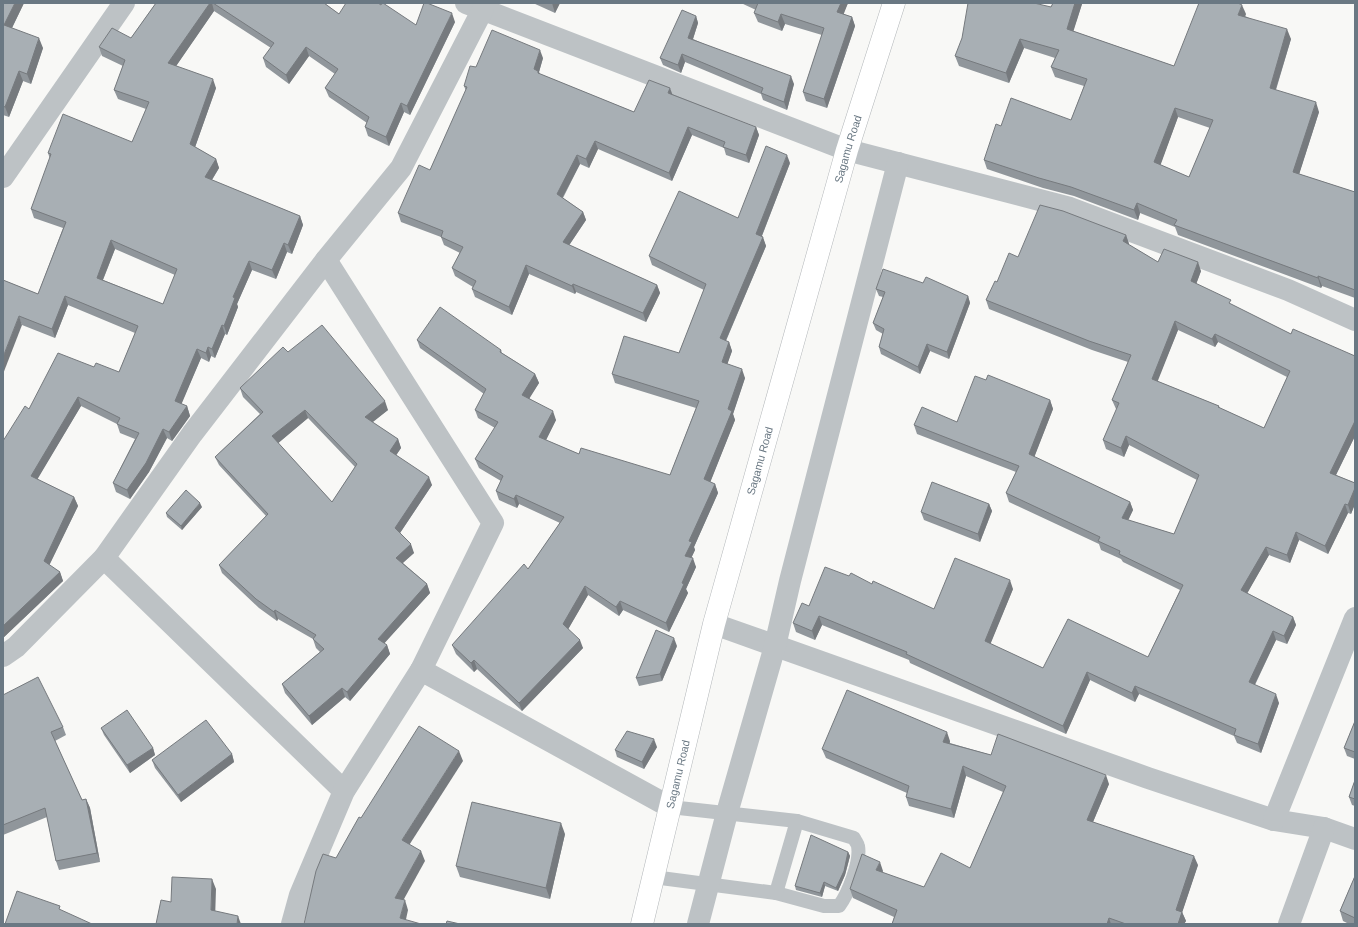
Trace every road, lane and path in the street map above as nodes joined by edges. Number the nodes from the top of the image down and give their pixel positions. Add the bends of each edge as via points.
1 (124, 3) edge
2 (894, 3) edge
3 (474, 6) edge
4 (847, 150) junction
5 (898, 164) junction
6 (3, 177) edge
7 (326, 260) junction
8 (1355, 320) edge
9 (104, 558) junction
10 (1355, 618) edge
11 (714, 624) junction
12 (774, 646) junction
13 (3, 656) edge
14 (421, 670) junction
15 (344, 791) junction
16 (670, 806) junction
17 (727, 813) junction
18 (1274, 820) junction
19 (797, 821) junction
20 (1324, 828) junction
21 (1355, 839) edge
22 (653, 877) junction
23 (710, 884) junction
24 (776, 893) junction
25 (292, 924) edge
26 (642, 924) edge
27 (698, 924) edge
28 (1289, 924) edge

1 - 6 street
2 - 4 highway, Sagamu Road
3 - 4 street
3 - 7 street via 401,168
4 - 5 street
4 - 11 highway, Sagamu Road
5 - 8 street via 1070,208 1288,290
5 - 12 street
7 - 9 street via 192,434
7 - 14 street via 493,523
9 - 13 street via 16,647
9 - 15 street
10 - 18 street
11 - 12 street
11 - 16 highway, Sagamu Road
12 - 17 street
12 - 18 street
14 - 15 street
14 - 16 street
15 - 25 street via 300,895
16 - 17 lane
16 - 22 highway, Sagamu Road
17 - 19 lane
17 - 23 street
18 - 20 street
19 - 24 lane
19 - 24 lane via 854,838 858,846 858,857 847,895 839,906 824,906
20 - 21 street
20 - 28 street
22 - 23 lane
22 - 26 highway, Sagamu Road
23 - 24 lane
23 - 27 street

